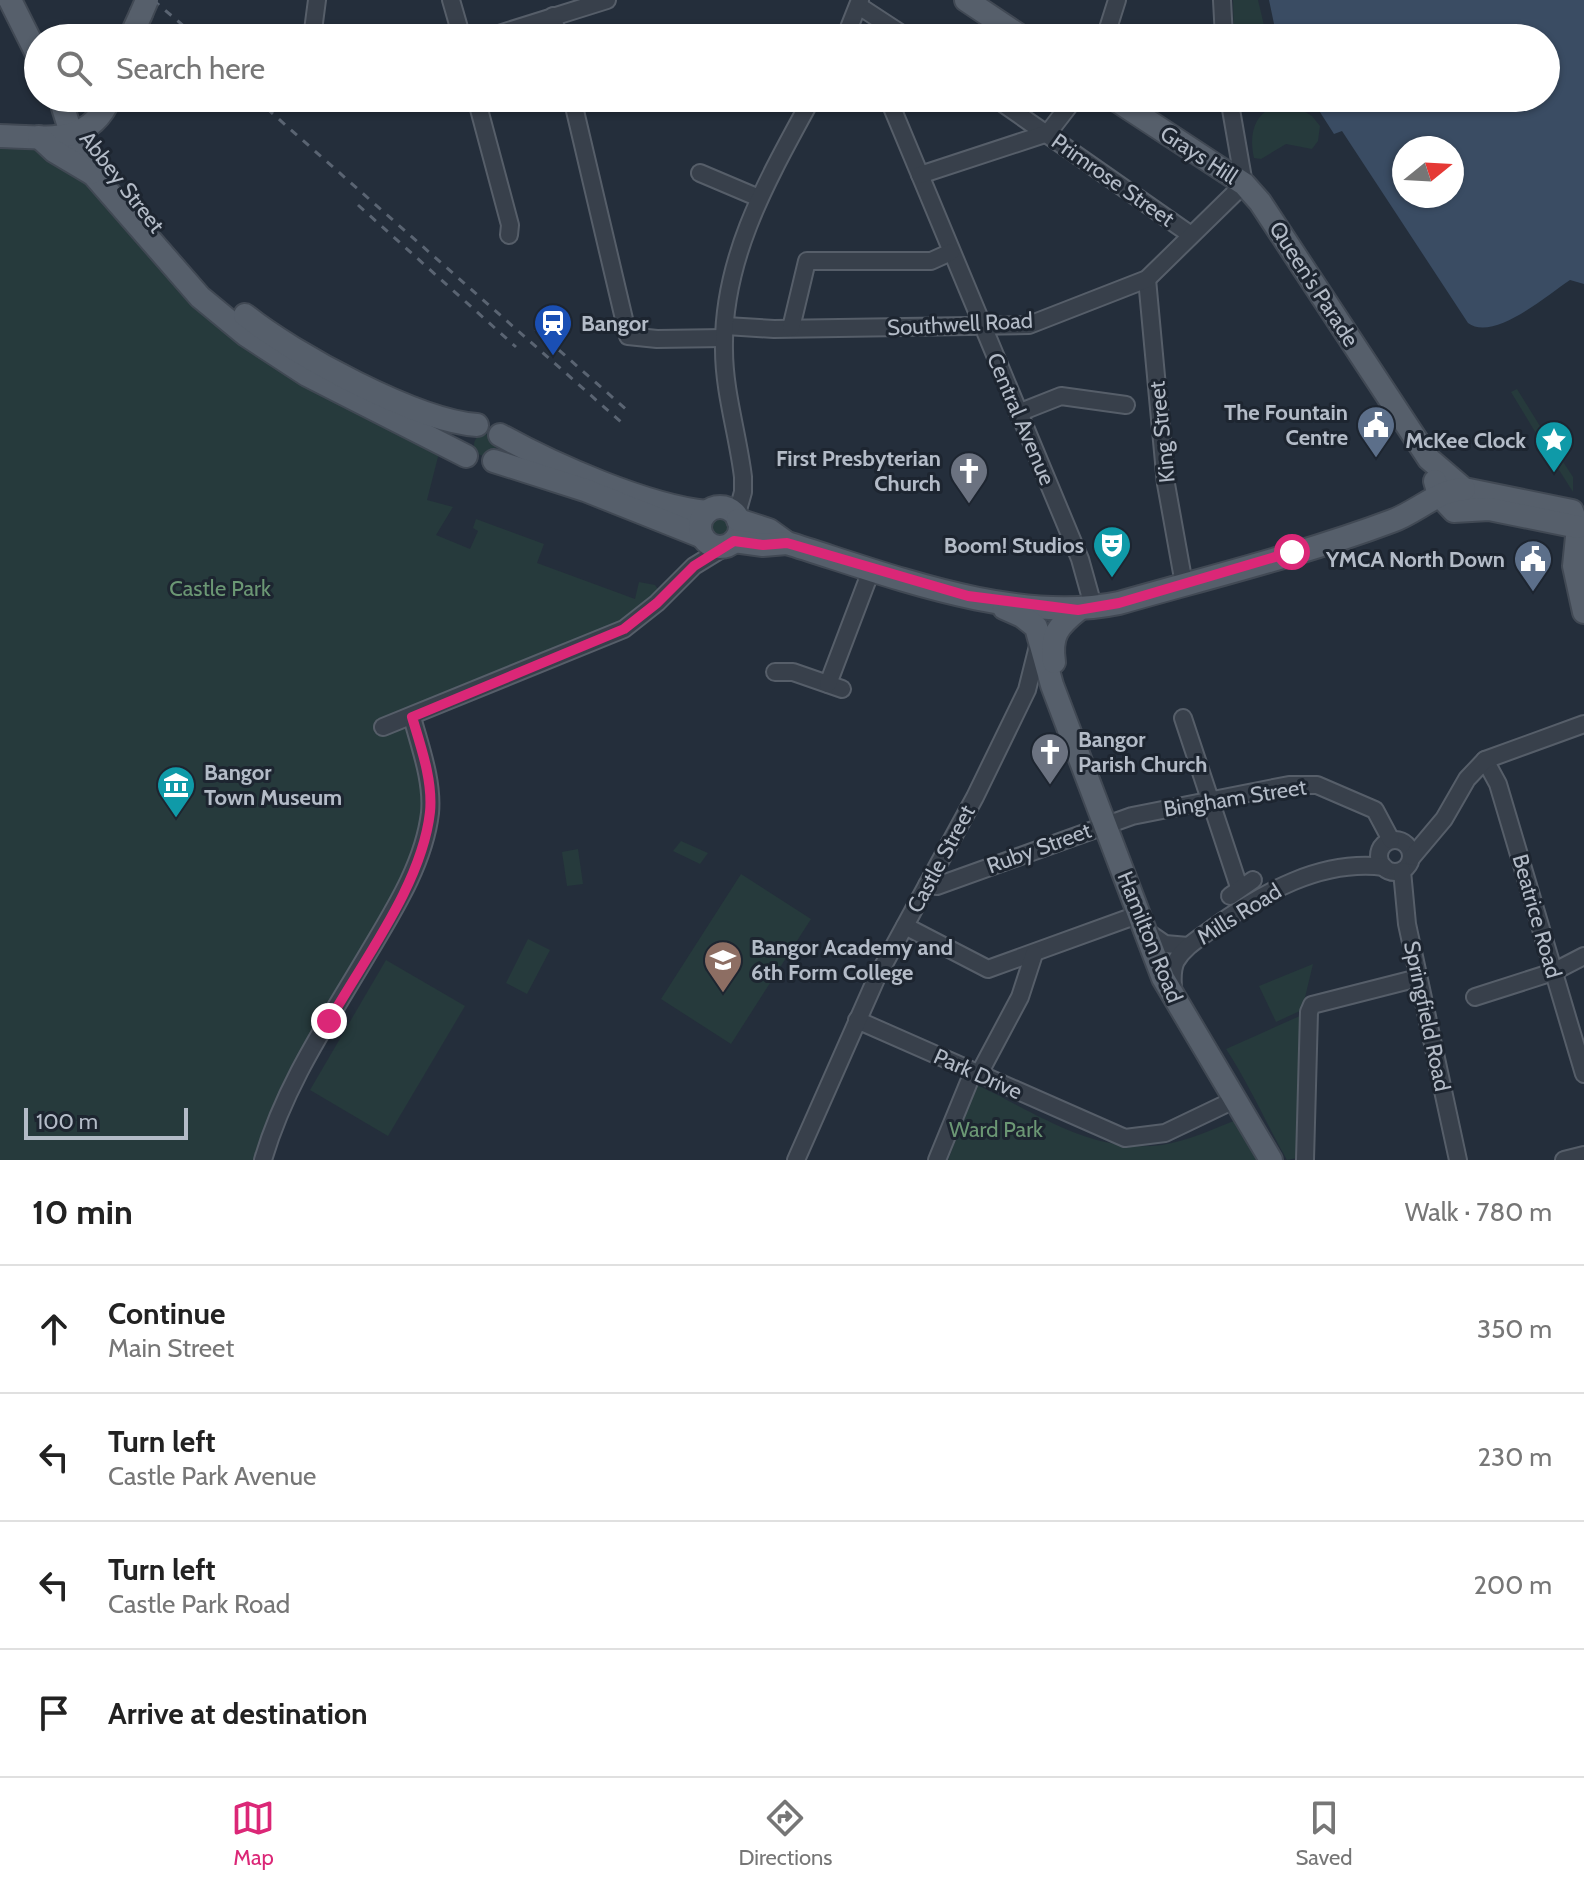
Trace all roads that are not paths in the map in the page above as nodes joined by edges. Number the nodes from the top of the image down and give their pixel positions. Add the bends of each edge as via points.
1 (10, 0) edge
2 (317, 0) edge
3 (451, 0) edge
4 (607, 0) edge
5 (966, 0) edge
6 (1117, 0) edge
7 (1222, 0) edge
8 (859, 3) edge
9 (572, 5) edge
10 (553, 16) junction
11 (313, 24) edge
12 (458, 24) edge
13 (529, 24) edge
14 (555, 24) edge
15 (855, 24) edge
16 (888, 24) edge
17 (1002, 24) edge
18 (1109, 24) edge
19 (1223, 24) edge
20 (24, 28) edge
21 (67, 112) edge
22 (102, 112) edge
23 (480, 112) edge
24 (575, 112) edge
25 (805, 112) edge
26 (894, 112) edge
27 (1016, 112) edge
28 (1064, 112) edge
29 (1134, 112) edge
30 (1231, 112) edge
31 (1048, 133) junction
32 (78, 134) junction
33 (0, 136) edge
34 (39, 137) junction
35 (92, 173) junction
36 (700, 173) dead end
37 (920, 175) junction
38 (1244, 184) junction
39 (759, 198) junction
40 (509, 235) dead end
41 (1191, 235) junction
42 (951, 252) junction
43 (1147, 279) junction
44 (981, 327) junction
45 (791, 328) junction
46 (725, 332) junction
47 (1126, 405) dead end
48 (1018, 413) junction
49 (477, 425) junction
50 (500, 435) junction
51 (466, 456) junction
52 (1429, 459) junction
53 (494, 461) junction
54 (1464, 489) junction
55 (1439, 495) junction
56 (1573, 505) edge
57 (1581, 526) edge
58 (722, 528) junction
59 (872, 568) junction
60 (1184, 584) junction
61 (981, 599) junction
62 (1084, 609) junction
63 (1584, 612) edge
64 (1038, 633) junction
65 (775, 672) dead end
66 (1027, 690) junction
67 (1055, 692) junction
68 (412, 717) junction
69 (1183, 718) dead end
70 (1581, 723) edge
71 (383, 727) dead end
72 (1485, 760) junction
73 (1208, 801) junction
74 (1106, 824) junction
75 (1391, 840) junction
76 (1412, 857) junction
77 (1384, 867) junction
78 (1402, 871) junction
79 (927, 885) junction
80 (1241, 887) dead end
81 (1142, 922) junction
82 (905, 926) junction
83 (1188, 946) junction
84 (1034, 954) junction
85 (1584, 956) edge
86 (1553, 972) junction
87 (1418, 978) junction
88 (1174, 996) junction
89 (1475, 997) dead end
90 (1584, 1013) edge
91 (1567, 1019) junction
92 (857, 1020) junction
93 (976, 1073) junction
94 (1584, 1074) edge
95 (1234, 1100) junction
96 (1584, 1155) edge
97 (263, 1160) edge
98 (796, 1160) edge
99 (937, 1160) edge
100 (1271, 1160) edge
101 (1305, 1160) edge
102 (1458, 1160) edge
103 (1564, 1160) edge

1 - 20 main road
2 - 11 street
3 - 12 street
4 - 9 street
5 - 17 main road
6 - 18 street
7 - 19 street
8 - 15 street
8 - 16 street
9 - 10 street
10 - 13 street
10 - 14 street
21 - 32 main road, Abbey Street
22 - 32 main road
23 - 40 street
24 - 46 street, Southwell Road via 628,336 657,339
25 - 39 street
26 - 37 street, Central Avenue
27 - 31 street, Primrose Street
28 - 31 street
29 - 38 main road, Grays Hill
30 - 38 street, Queen's Parade
31 - 37 street
31 - 41 street, Primrose Street
32 - 34 main road
32 - 35 main road, Abbey Street
32 - 49 main road, Abbey Street via 209,286 255,323 381,392 439,418
33 - 34 main road
34 - 35 main road
35 - 51 main road, Abbey Street via 200,297 246,335 307,375
36 - 39 street
37 - 42 street, Central Avenue
38 - 41 street, Southwell Road
38 - 52 main road, Queen's Parade
39 - 46 street via 740,242
41 - 43 street, Southwell Road
42 - 44 street, Central Avenue
42 - 45 street via 931,261 807,261
43 - 44 street, Southwell Road via 1029,325
43 - 60 street, King Street via 1166,484
44 - 45 street, Southwell Road
44 - 48 street, Central Avenue
45 - 46 street, Southwell Road
46 - 58 street via 743,477
47 - 48 street via 1061,396
48 - 62 street, Central Avenue via 1080,559 1092,602
49 - 50 main road via 492,427
49 - 51 main road via 464,438
50 - 53 main road via 501,452
50 - 58 main road
51 - 53 main road via 481,465
52 - 54 main road
52 - 55 main road
53 - 58 main road
54 - 55 main road
54 - 56 main road via 1518,502
55 - 57 main road via 1452,510 1489,509
55 - 60 main road via 1393,521
56 - 57 main road
57 - 63 main road via 1574,566
58 - 59 main road via 763,545 787,543
58 - 68 street via 694,566 624,629
59 - 61 main road
59 - 65 street via 835,687 793,672
60 - 62 main road
61 - 62 main road
61 - 64 main road via 1022,616
62 - 67 main road, Hamilton Road via 1060,624 1052,639
64 - 66 street, Castle Street
64 - 67 main road, Hamilton Road
66 - 67 street via 1037,684
66 - 79 street, Castle Street
67 - 74 main road, Hamilton Road
68 - 71 street
68 - 97 street via 429,785 430,811 419,857 287,1092
69 - 73 street
70 - 72 street
72 - 76 street
72 - 86 street, Beatrice Road via 1498,784
73 - 74 street, Bingham Street
73 - 75 street, Bingham Street via 1289,785 1317,785 1375,810
73 - 80 street
74 - 79 street, Ruby Street via 937,886
74 - 81 main road, Hamilton Road
75 - 76 street via 1406,843
75 - 77 street via 1379,853
76 - 78 street
77 - 78 street
77 - 83 street, Mills Road via 1351,867 1290,881
78 - 87 street, Springfield Road
79 - 82 street, Castle Street
81 - 83 street, Mills Road via 1165,944
81 - 84 street
81 - 88 main road, Hamilton Road
82 - 84 street via 988,969
82 - 92 street, Castle Street
83 - 88 street, Mills Road via 1172,972
84 - 93 street via 1020,997
85 - 86 street
86 - 89 street
86 - 91 street, Beatrice Road
87 - 101 street via 1312,1005
87 - 102 street, Springfield Road
88 - 95 main road, Hamilton Road
90 - 91 street
91 - 94 street, Beatrice Road
92 - 93 street, Park Drive
92 - 98 street, Castle Street
93 - 95 street, Park Drive via 1125,1138 1165,1133
93 - 99 street
95 - 100 main road, Hamilton Road
96 - 103 street

